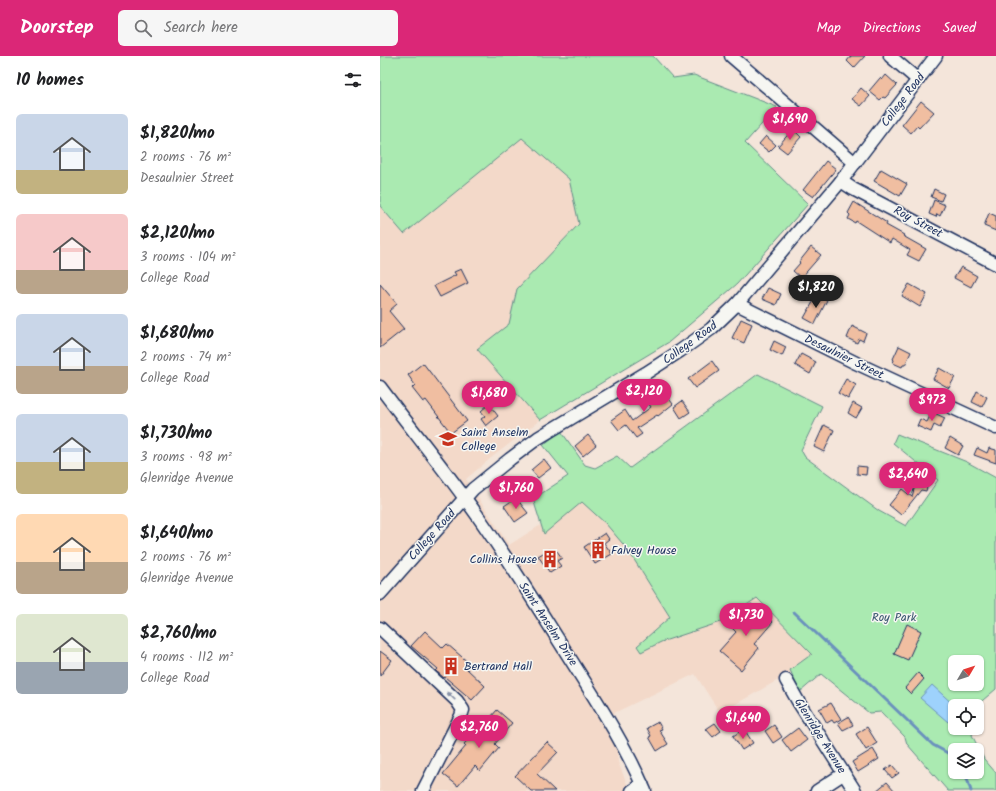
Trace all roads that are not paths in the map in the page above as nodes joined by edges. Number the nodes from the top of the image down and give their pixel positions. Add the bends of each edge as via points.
1 (731, 56) edge
2 (890, 56) edge
3 (936, 56) edge
4 (918, 80) junction
5 (855, 163) junction
6 (841, 181) junction
7 (996, 264) edge
8 (737, 304) junction
9 (380, 387) edge
10 (996, 428) edge
11 (465, 499) junction
12 (380, 594) edge
13 (380, 628) edge
14 (786, 680) dead end
15 (843, 774) junction
16 (644, 787) edge
17 (423, 791) edge
18 (632, 791) edge
19 (817, 791) edge
20 (855, 791) edge

1 - 5 street
2 - 4 street
3 - 4 street, College Road
4 - 5 street, College Road
5 - 6 street, College Road
6 - 7 street, Roy Street
6 - 8 street, College Road
8 - 10 street, Desaulnier Street
8 - 11 street, College Road via 711,329 680,351 525,447 473,489
9 - 11 street, Saint Anselm Drive
11 - 12 street, College Road
11 - 16 street, Saint Anselm Drive via 576,669 626,751
17 -> 13 street via 462,710 457,701
14 - 15 street, Glenridge Avenue
15 - 19 street
15 - 20 street, Glenridge Avenue
16 - 18 street

